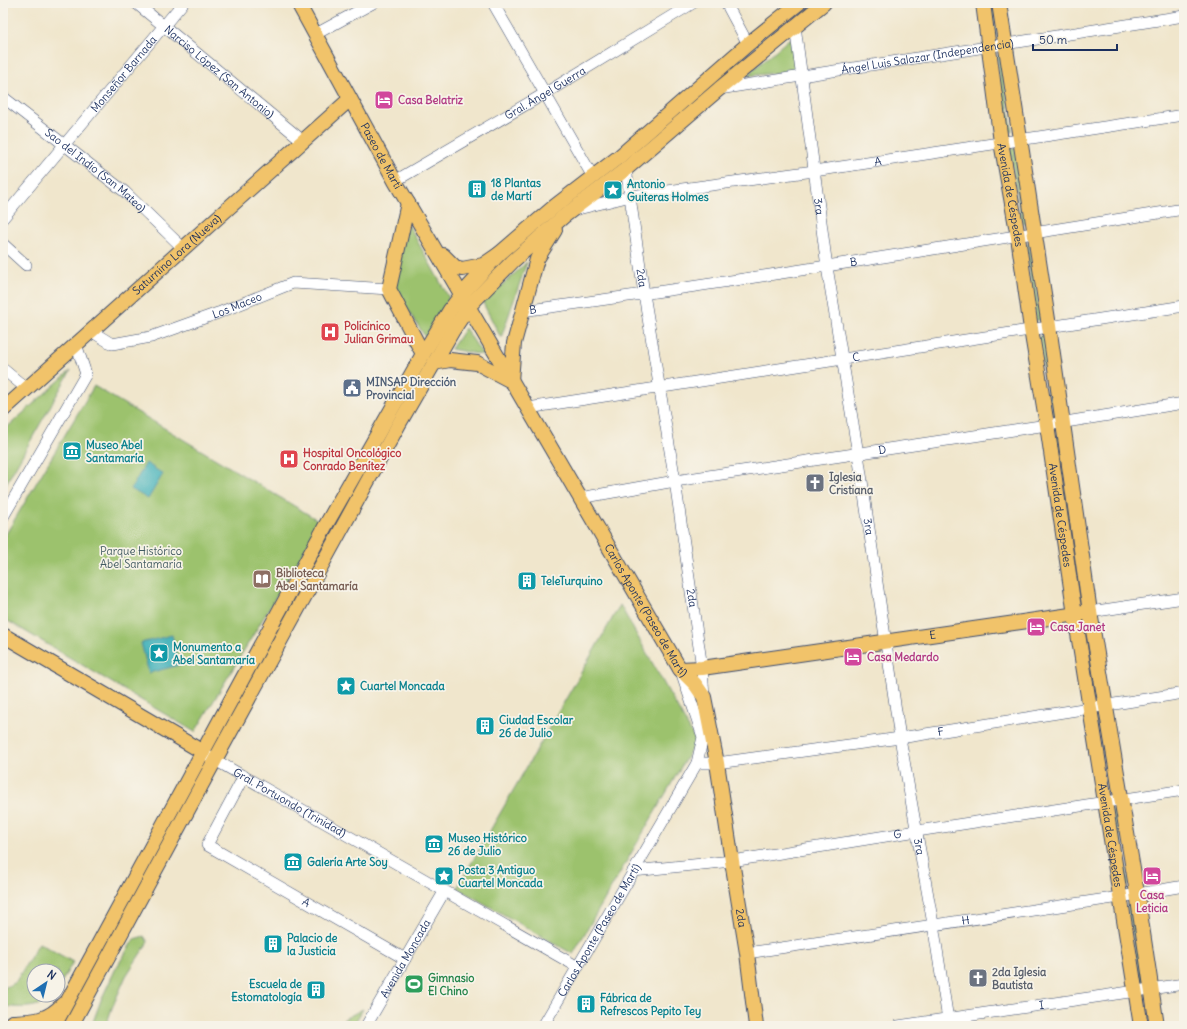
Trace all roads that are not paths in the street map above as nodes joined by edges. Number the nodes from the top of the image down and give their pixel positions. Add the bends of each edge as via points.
1 (136, 3) edge
2 (183, 3) edge
3 (298, 3) edge
4 (373, 3) edge
5 (493, 3) edge
6 (693, 3) edge
7 (726, 3) edge
8 (799, 3) edge
9 (824, 3) edge
10 (983, 3) edge
11 (999, 3) edge
12 (1184, 16) edge
13 (163, 25) junction
14 (795, 26) junction
15 (316, 34) junction
16 (748, 44) junction
17 (1004, 44) junction
18 (989, 47) junction
19 (802, 76) junction
20 (719, 89) junction
21 (544, 94) junction
22 (3, 97) edge
23 (350, 98) junction
24 (1184, 115) edge
25 (1020, 139) junction
26 (302, 141) junction
27 (1001, 142) junction
28 (64, 145) junction
29 (626, 169) junction
30 (814, 171) junction
31 (593, 177) junction
32 (395, 181) junction
33 (631, 196) junction
34 (408, 203) junction
35 (1184, 209) edge
36 (567, 214) junction
37 (3, 218) edge
38 (1035, 233) junction
39 (1018, 237) junction
40 (3, 244) edge
41 (183, 248) junction
42 (435, 248) junction
43 (500, 254) junction
44 (26, 264) dead end
45 (827, 267) junction
46 (389, 289) junction
47 (462, 294) junction
48 (644, 294) junction
49 (469, 306) junction
50 (1184, 306) edge
51 (522, 311) junction
52 (1049, 326) junction
53 (1031, 329) junction
54 (91, 331) junction
55 (76, 344) junction
56 (423, 354) junction
57 (843, 359) junction
58 (434, 363) junction
59 (3, 368) edge
60 (511, 381) junction
61 (27, 389) junction
62 (659, 389) junction
63 (1184, 403) edge
64 (528, 408) junction
65 (3, 410) edge
66 (1063, 422) junction
67 (1047, 425) junction
68 (858, 454) junction
69 (675, 481) junction
70 (580, 498) junction
71 (3, 517) edge
72 (1184, 598) edge
73 (1090, 612) junction
74 (1075, 615) junction
75 (3, 635) edge
76 (886, 642) junction
77 (680, 668) junction
78 (702, 668) junction
79 (1184, 693) edge
80 (704, 697) junction
81 (1105, 705) junction
82 (1090, 707) junction
83 (900, 738) junction
84 (208, 756) junction
85 (697, 763) junction
86 (717, 763) junction
87 (244, 776) junction
88 (1184, 790) edge
89 (1121, 799) junction
90 (1105, 802) junction
91 (917, 831) junction
92 (732, 861) junction
93 (633, 871) junction
94 (1184, 886) edge
95 (444, 892) junction
96 (1137, 893) junction
97 (1120, 897) junction
98 (933, 924) junction
99 (747, 953) junction
100 (405, 959) junction
101 (578, 967) junction
102 (1184, 984) edge
103 (1152, 989) junction
104 (1135, 992) junction
105 (86, 997) junction
106 (69, 998) junction
107 (12, 1022) edge
108 (948, 1022) edge
109 (54, 1026) edge
110 (71, 1026) edge
111 (81, 1026) edge
112 (366, 1026) edge
113 (543, 1026) edge
114 (756, 1026) edge
115 (898, 1026) edge
116 (1141, 1026) edge
117 (1157, 1026) edge

1 - 13 street, Narciso López (San Antonio)
2 - 13 street, Monseñor Barnada
3 - 15 main road, Paseo de Martí
4 - 15 street
5 - 21 street
6 - 21 street, Gral. Ángel Guerra
7 - 16 street
8 - 16 main road
9 - 14 main road
10 - 18 main road, Avenida de Céspedes
11 - 17 main road, Avenida de Céspedes
12 - 17 street, Ángel Luis Salazar (Independencia)
13 - 26 street, Narciso López (San Antonio)
13 - 28 street, Monseñor Barnada
14 - 19 street, 3ra
14 - 20 main road
15 - 23 main road, Paseo de Martí
16 - 31 main road
17 - 18 street, Ángel Luis Salazar (Independencia)
17 - 25 main road, Avenida de Céspedes
18 - 19 street, Ángel Luis Salazar (Independencia)
18 - 27 main road, Avenida de Céspedes
19 - 20 street, Ángel Luis Salazar (Independencia)
19 - 30 street, 3ra
20 - 29 main road
21 - 31 street
21 - 32 street, Gral. Ángel Guerra
22 - 28 street, Sao del Indio (San Mateo)
23 - 26 main road, Saturnino Lora (Nueva)
23 - 32 main road, Paseo de Martí
24 - 25 street, A
25 - 27 street, A
25 - 38 main road, Avenida de Céspedes
26 - 41 main road, Saturnino Lora (Nueva)
27 - 30 street, A
27 - 39 main road, Avenida de Céspedes
28 - 37 street, Monseñor Barnada
28 - 41 street, Sao del Indio (San Mateo) via 125,192
29 - 33 street, 2da
29 - 36 main road
30 - 33 street, A
30 - 45 street, 3ra
31 - 43 main road
32 - 34 main road, Paseo de Martí
33 - 36 street, A
33 - 48 street, 2da
34 - 42 main road, Paseo de Martí
34 - 46 main road
35 - 38 street, B
36 - 49 main road via 513,261
36 - 51 main road via 537,259
38 - 39 street, B
38 - 52 main road, Avenida de Céspedes
39 - 45 street, B
39 - 53 main road, Avenida de Céspedes
40 - 44 street
41 - 54 main road, Saturnino Lora (Nueva)
42 - 43 main road via 455,267 462,269 483,265
42 - 47 main road, Paseo de Martí
43 - 47 main road
45 - 48 street, B
45 - 57 street, 3ra
46 - 54 street, Los Maceo via 293,283 218,314 151,337 112,344
46 - 56 main road
47 - 49 main road, Paseo de Martí
47 - 56 main road
48 - 51 street, B
48 - 62 street, 2da
49 - 58 main road
49 - 60 main road, Carlos Aponte (Paseo de Martí)
50 - 52 street, C
51 - 60 main road via 514,343
52 - 53 street, C
52 - 66 main road, Avenida de Céspedes
53 - 57 street, C
53 - 67 main road, Avenida de Céspedes
54 - 55 main road, Saturnino Lora (Nueva)
55 - 61 main road, Saturnino Lora (Nueva)
55 - 71 street via 86,374
56 - 84 main road via 327,523
57 - 62 street, C
57 - 68 street, 3ra
58 - 60 main road via 450,360 477,363
58 - 84 main road
59 - 61 street
60 - 64 main road, Carlos Aponte (Paseo de Martí)
61 - 65 main road, Saturnino Lora (Nueva)
62 - 64 street, C
62 - 69 street, 2da
63 - 66 street, D
64 - 70 main road, Carlos Aponte (Paseo de Martí)
66 - 67 street, D
66 - 73 main road, Avenida de Céspedes
67 - 68 street, D
67 - 74 main road, Avenida de Céspedes
68 - 69 street, D
68 - 76 street, 3ra
69 - 70 street, D
69 - 78 street, 2da
70 - 77 main road, Carlos Aponte (Paseo de Martí)
72 - 73 street, E
73 - 74 main road, E
73 - 81 main road, Avenida de Céspedes
74 - 76 main road, E
74 - 82 main road, Avenida de Céspedes
75 - 84 main road, Gral. Portuondo (Trinidad)
76 - 78 main road, E
76 - 83 street, 3ra
77 - 78 main road, E
77 - 80 main road
77 - 85 street, Carlos Aponte (Paseo de Martí) via 703,737
78 - 80 street, 2da
79 - 81 street, F
80 - 86 main road, 2da
81 - 82 street, F
81 - 89 main road, Avenida de Céspedes
82 - 83 street, F
82 - 90 main road, Avenida de Céspedes
83 - 86 street, F
83 - 91 street, 3ra
84 - 87 street, Gral. Portuondo (Trinidad)
84 - 105 main road via 146,888
84 - 106 main road
85 - 86 street, F
85 - 93 street, Carlos Aponte (Paseo de Martí)
86 - 92 main road, 2da
87 - 95 street, Gral. Portuondo (Trinidad)
87 - 100 street, A via 207,845
88 - 89 street, G
89 - 90 street, G
89 - 96 main road, Avenida de Céspedes
90 - 91 street, G
90 - 97 main road, Avenida de Céspedes
91 - 92 street, G
91 - 98 street, 3ra
92 - 93 street, G
92 - 99 main road, 2da
93 - 101 street, Carlos Aponte (Paseo de Martí)
94 - 96 street, H
95 - 100 street, Avenida Moncada
95 - 101 street, Gral. Portuondo (Trinidad)
96 - 97 street, H
96 - 103 main road, Avenida de Céspedes
97 - 98 street, H
97 - 104 main road, Avenida de Céspedes
98 - 99 street, H
98 - 108 street, 3ra
99 - 114 main road, 2da
100 - 112 street, Avenida Moncada
101 - 113 street, Carlos Aponte (Paseo de Martí)
102 - 103 street, I
103 - 104 street, I
103 - 117 main road, Avenida de Céspedes
104 - 108 street, I
104 - 116 main road, Avenida de Céspedes
105 - 110 main road
105 - 111 main road
106 - 107 main road via 54,1013 35,1021
106 - 109 main road
108 - 115 street, I

